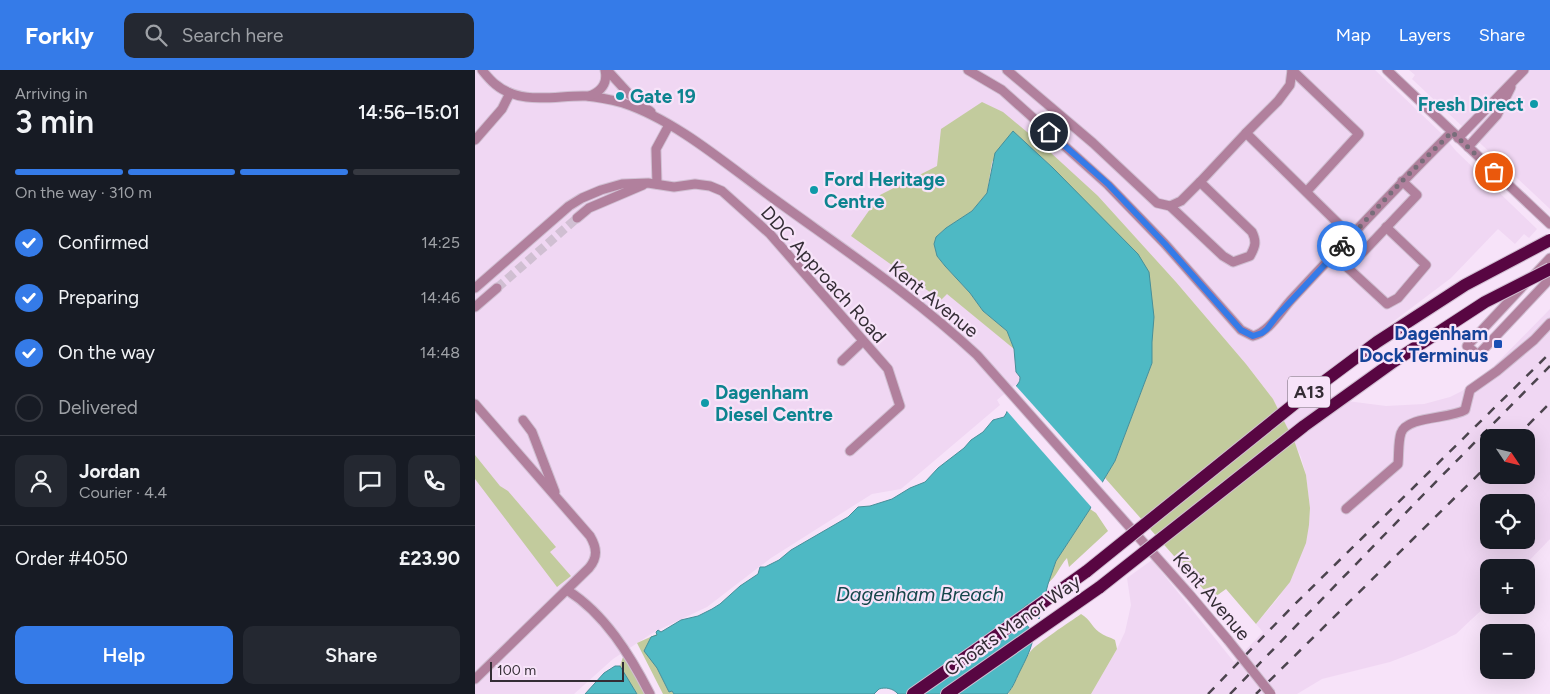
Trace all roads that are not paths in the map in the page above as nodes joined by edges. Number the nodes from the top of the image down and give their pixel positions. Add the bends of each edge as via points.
1 (482, 70) edge
2 (606, 70) edge
3 (968, 70) edge
4 (1007, 70) edge
5 (1292, 70) edge
6 (1387, 70) edge
7 (1524, 70) edge
8 (1516, 78) junction
9 (510, 93) junction
10 (588, 96) junction
11 (654, 116) junction
12 (669, 125) junction
13 (1246, 133) junction
14 (1455, 135) junction
15 (475, 140) edge
16 (1468, 147) junction
17 (1402, 181) junction
18 (1199, 182) junction
19 (653, 184) junction
20 (1307, 191) junction
21 (1170, 206) junction
22 (577, 218) tunnel mouth
23 (1549, 220) edge
24 (1386, 227) junction
25 (1351, 236) junction
26 (1550, 240) edge
27 (1333, 254) junction
28 (1550, 258) edge
29 (1348, 268) junction
30 (1550, 268) edge
31 (1550, 274) edge
32 (475, 288) edge
33 (497, 288) tunnel mouth
34 (475, 307) edge
35 (1550, 323) edge
36 (863, 341) junction
37 (842, 361) dead end
38 (475, 404) edge
39 (523, 420) dead end
40 (850, 451) dead end
41 (557, 498) junction
42 (1346, 509) dead end
43 (567, 590) junction
44 (475, 679) edge
45 (651, 694) edge
46 (913, 694) edge
47 (947, 694) edge
48 (1271, 694) edge

1 - 9 street, Kent Avenue via 494,84
2 - 10 street via 603,87
2 - 11 street
3 - 27 street via 1008,95 1108,184 1245,334 1253,336 1267,329
4 - 21 street via 1157,203
5 - 13 street via 1290,85
5 - 20 street via 1359,134
6 - 14 street
7 - 8 street
8 - 14 street
8 - 16 street via 1497,115
9 - 10 street, Kent Avenue via 543,99
9 - 15 street via 502,109
10 - 11 street, Kent Avenue via 623,103
11 - 12 street, Kent Avenue
12 - 19 street via 656,149
12 - 48 street, Kent Avenue, bridge via 887,281 977,355 1228,640
13 - 18 street
13 - 20 street
14 - 16 street
14 - 17 street
16 - 23 street
17 - 24 street via 1417,195
17 - 25 street
18 - 21 street via 1181,201
18 - 21 street via 1252,232 1255,247 1250,256 1233,262 1228,259
19 - 22 street via 589,208
19 - 32 street, DDC Approach Road via 622,184 601,190 569,206
19 - 36 street, DDC Approach Road via 674,187 701,184 722,190 770,234
20 - 25 street
24 - 29 street
24 - 29 street via 1426,265 1397,298 1387,304
25 - 27 street
26 - 46 highway, Choats Manor Way / A13, bridge via 1465,285 1361,353 1087,571
27 - 29 street
28 - 31 street via 1467,346 1478,356 1546,283
30 - 47 highway, Choats Manor Way / A13, bridge via 1485,302 1393,362 1304,426 1099,587
33 - 34 street
35 - 42 street via 1497,371 1470,390 1465,410 1409,423 1401,434 1397,464
36 - 37 street
36 - 40 street, DDC Approach Road via 888,369 900,406
38 - 41 street
39 - 41 street via 532,432
41 - 43 street via 590,536 596,548 592,564
43 - 44 street
43 - 45 street via 583,600 621,644

